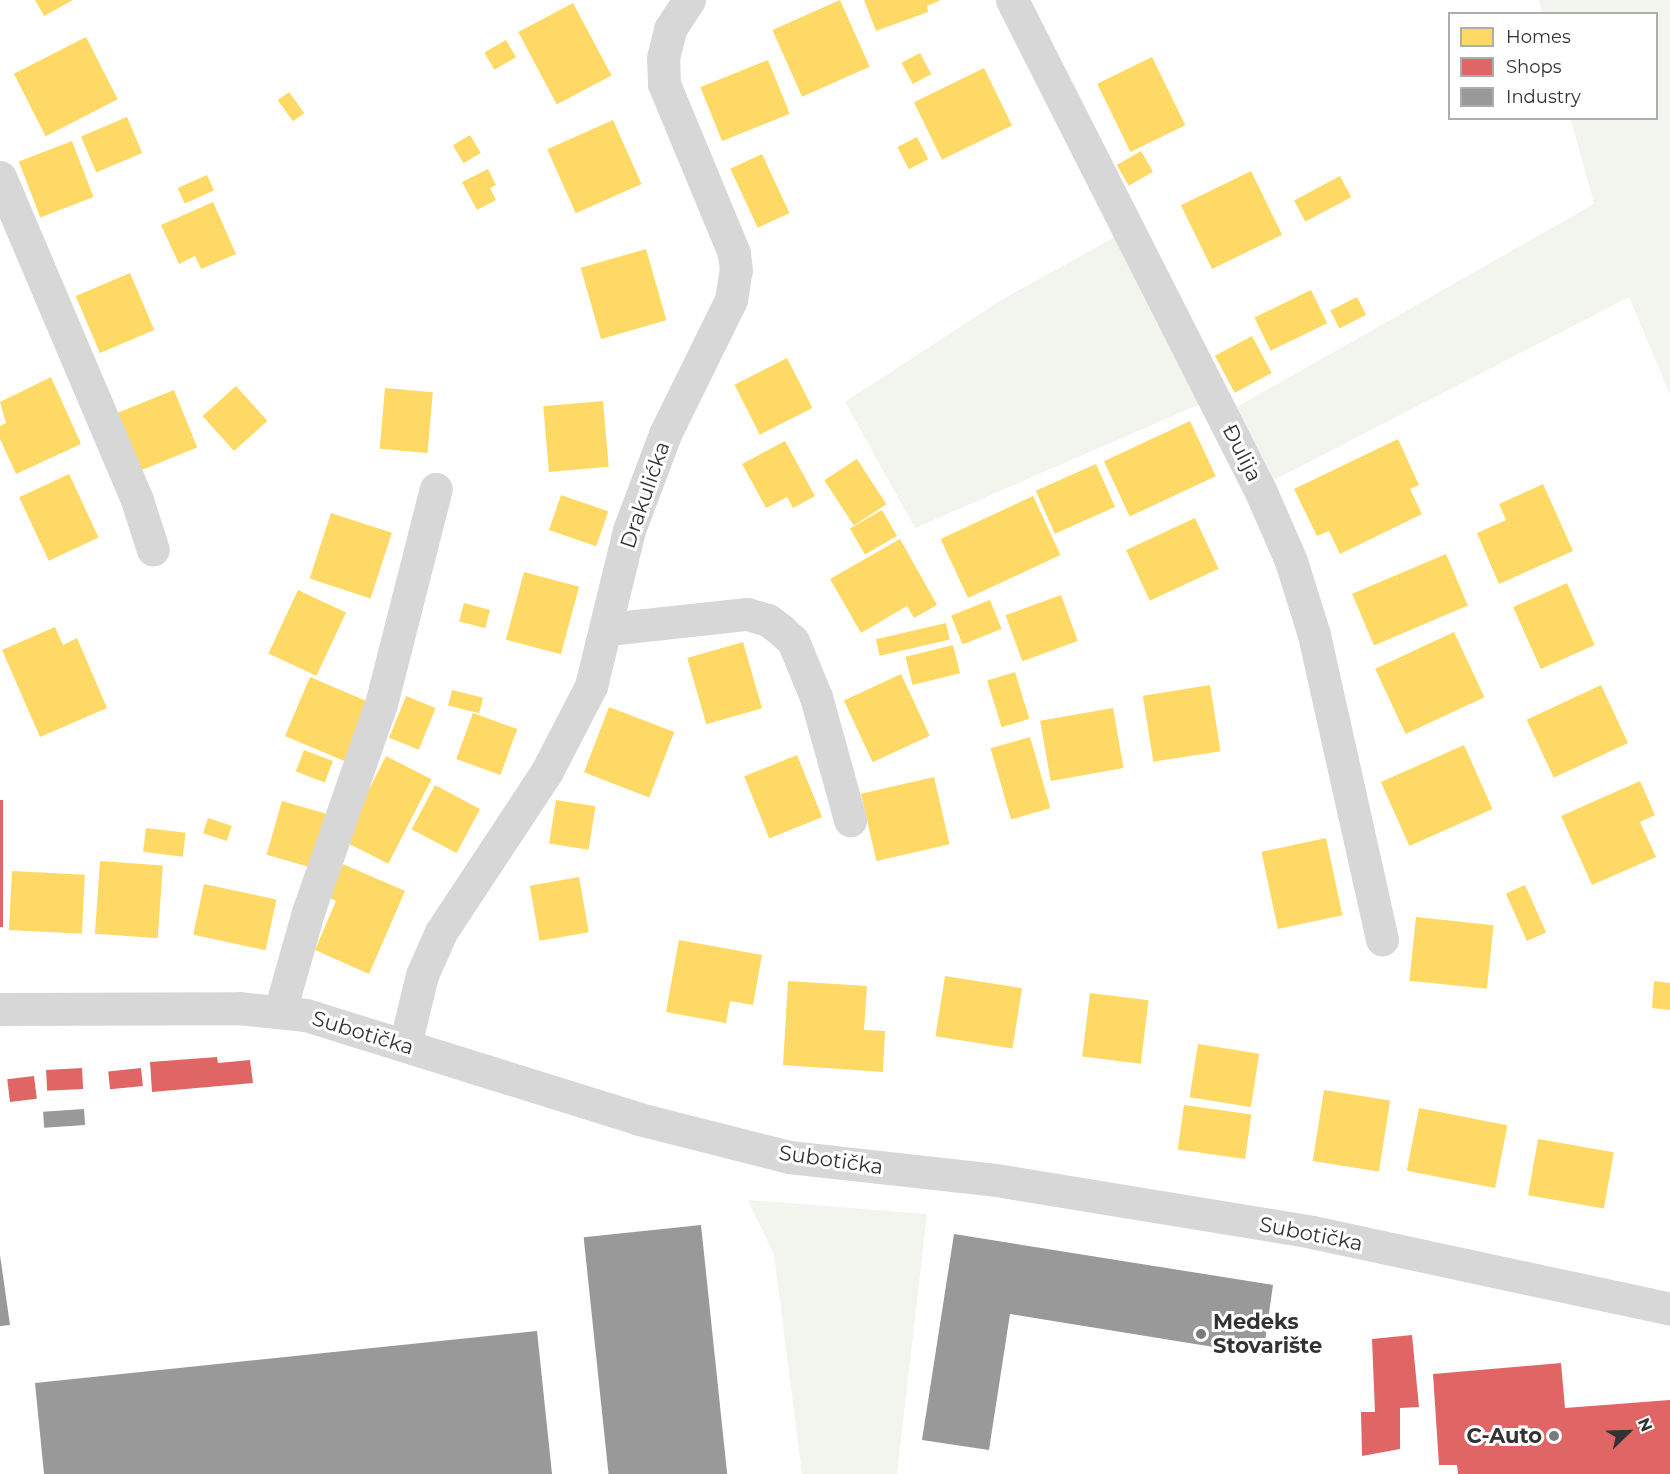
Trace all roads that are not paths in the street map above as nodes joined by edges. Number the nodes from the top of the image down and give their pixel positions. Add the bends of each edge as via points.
1 (689, 0) edge
2 (1012, 0) edge
3 (0, 177) edge
4 (436, 489) dead end
5 (153, 550) dead end
6 (608, 629) junction
7 (850, 820) dead end
8 (1382, 940) dead end
9 (0, 1010) edge
10 (280, 1011) junction
11 (405, 1045) junction
12 (1670, 1309) edge

1 - 6 street, Drakulićka via 670,29 663,58 664,84 727,236 736,270 731,300 665,434 629,530
2 - 8 street, Đulija via 1251,471 1291,561 1314,635
3 - 5 street via 133,489
4 - 10 street via 381,704 308,912
6 - 7 street via 747,614 768,620 781,630 793,640 816,697
6 - 11 street, Drakulićka via 591,686 571,729 441,932 422,975
9 - 10 street, Subotička
10 - 11 street, Subotička via 327,1020
11 - 12 street, Subotička via 639,1119 789,1157 996,1180 1312,1232

